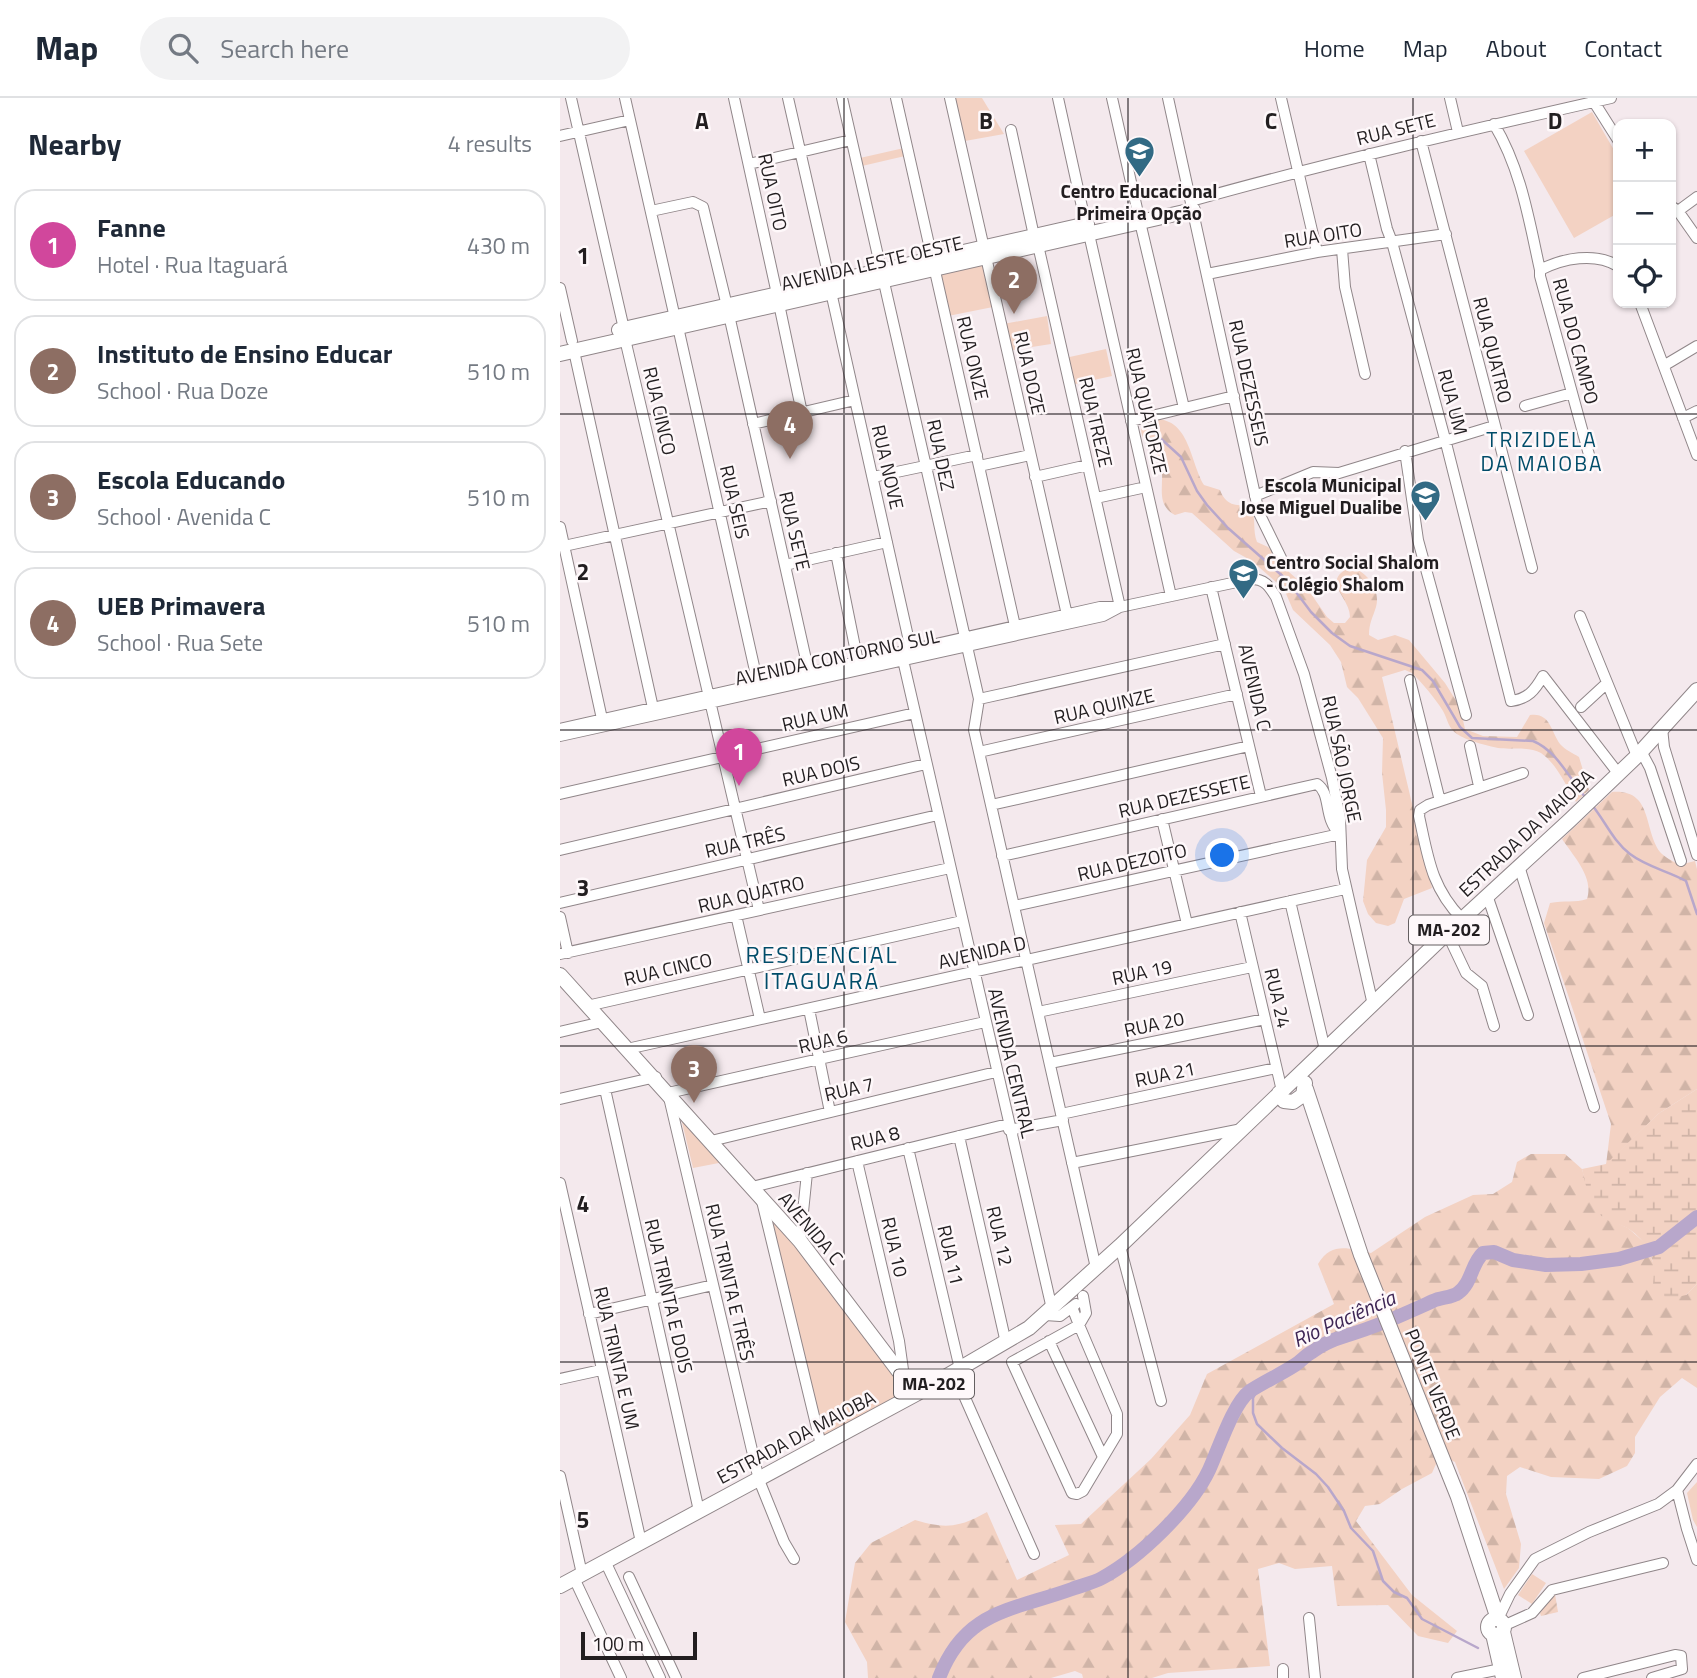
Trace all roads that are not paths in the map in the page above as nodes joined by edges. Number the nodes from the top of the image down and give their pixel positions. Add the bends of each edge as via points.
1 (571, 98) edge
2 (625, 98) edge
3 (734, 98) edge
4 (788, 98) edge
5 (842, 98) edge
6 (896, 98) edge
7 (950, 98) edge
8 (1058, 98) edge
9 (1112, 98) edge
10 (1168, 98) edge
11 (1281, 98) edge
12 (1450, 98) edge
13 (1611, 98) edge
14 (1570, 102) edge
15 (1594, 102) junction
16 (630, 120) junction
17 (1494, 124) junction
18 (1011, 130) dead end
19 (579, 131) junction
20 (1458, 132) junction
21 (1613, 132) edge
22 (560, 136) edge
23 (851, 140) junction
24 (1421, 141) junction
25 (800, 152) junction
26 (1369, 154) junction
27 (748, 164) junction
28 (1299, 171) junction
29 (1697, 197) edge
30 (1192, 205) junction
31 (1676, 207) edge
32 (651, 211) junction
33 (1676, 211) edge
34 (1139, 218) junction
35 (1088, 229) junction
36 (1446, 234) junction
37 (1697, 239) edge
38 (1036, 241) junction
39 (1392, 242) junction
40 (1342, 249) junction
41 (1317, 252) junction
42 (985, 253) junction
43 (934, 264) junction
44 (1613, 264) edge
45 (1540, 270) junction
46 (1207, 274) junction
47 (883, 276) junction
48 (831, 287) junction
49 (560, 288) edge
50 (778, 299) junction
51 (1642, 308) edge
52 (728, 311) junction
53 (676, 322) junction
54 (624, 334) junction
55 (1697, 346) edge
56 (566, 347) edge
57 (1665, 365) junction
58 (1366, 374) dead end
59 (1572, 393) junction
60 (1234, 396) junction
61 (855, 400) junction
62 (1525, 406) dead end
63 (1184, 408) junction
64 (1697, 411) edge
65 (802, 412) junction
66 (1684, 418) junction
67 (1131, 421) junction
68 (753, 424) junction
69 (1494, 426) junction
70 (1445, 439) junction
71 (1405, 451) junction
72 (1030, 454) junction
73 (1697, 455) edge
74 (978, 461) junction
75 (1591, 462) dead end
76 (925, 465) junction
77 (1088, 465) junction
78 (873, 477) junction
79 (1035, 477) junction
80 (1146, 487) junction
81 (1255, 496) junction
82 (1096, 498) junction
83 (771, 500) junction
84 (719, 512) junction
85 (668, 523) junction
86 (560, 527) edge
87 (615, 535) junction
88 (887, 542) junction
89 (564, 546) junction
90 (836, 553) junction
91 (1282, 560) dead end
92 (785, 565) junction
93 (1532, 568) dead end
94 (566, 580) edge
95 (1211, 587) junction
96 (1171, 596) junction
97 (1120, 607) junction
98 (1067, 615) junction
99 (1580, 615) dead end
100 (1015, 626) junction
101 (964, 642) junction
102 (1225, 644) junction
103 (911, 650) junction
104 (903, 660) junction
105 (858, 662) junction
106 (809, 673) junction
107 (1410, 680) dead end
108 (758, 684) junction
109 (1606, 684) junction
110 (1237, 694) junction
111 (1696, 696) edge
112 (709, 699) junction
113 (979, 699) junction
114 (1581, 707) dead end
115 (653, 708) junction
116 (915, 713) junction
117 (1466, 715) dead end
118 (602, 719) junction
119 (560, 729) edge
120 (1662, 729) junction
121 (560, 736) edge
122 (1249, 746) junction
123 (1470, 746) dead end
124 (979, 752) junction
125 (1639, 753) junction
126 (723, 757) junction
127 (926, 764) junction
128 (1523, 773) dead end
129 (1618, 773) junction
130 (1479, 786) junction
131 (560, 794) edge
132 (1261, 796) junction
133 (1440, 800) junction
134 (990, 805) junction
135 (735, 809) junction
136 (938, 815) junction
137 (1162, 818) junction
138 (1340, 834) junction
139 (560, 850) edge
140 (1697, 855) edge
141 (1002, 856) junction
142 (747, 860) junction
143 (1681, 861) dead end
144 (1519, 866) junction
145 (950, 868) junction
146 (1175, 870) junction
147 (1345, 888) junction
148 (1487, 895) junction
149 (1290, 901) junction
150 (560, 904) edge
151 (1014, 906) junction
152 (759, 910) junction
153 (1240, 912) junction
154 (736, 915) junction
155 (560, 917) edge
156 (1462, 919) junction
157 (962, 921) junction
158 (1187, 924) junction
159 (1447, 933) junction
160 (564, 954) edge
161 (1026, 960) junction
162 (1252, 967) junction
163 (748, 969) junction
164 (973, 972) junction
165 (560, 973) edge
166 (590, 1005) junction
167 (1373, 1005) junction
168 (809, 1009) junction
169 (1038, 1012) junction
170 (1528, 1015) dead end
171 (1265, 1019) junction
172 (760, 1020) junction
173 (602, 1022) junction
174 (985, 1022) junction
175 (1494, 1026) dead end
176 (560, 1032) edge
177 (630, 1048) junction
178 (1320, 1054) junction
179 (819, 1060) junction
180 (1050, 1063) junction
181 (1276, 1068) junction
182 (996, 1072) junction
183 (656, 1077) junction
184 (1303, 1083) junction
185 (605, 1088) junction
186 (668, 1093) junction
187 (1284, 1097) junction
188 (560, 1099) edge
189 (1594, 1107) dead end
190 (830, 1112) junction
191 (1062, 1117) junction
192 (1319, 1126) junction
193 (1008, 1127) junction
194 (1242, 1129) junction
195 (959, 1136) junction
196 (711, 1141) junction
197 (908, 1148) junction
198 (857, 1161) junction
199 (1073, 1163) junction
200 (807, 1173) junction
201 (561, 1191) edge
202 (757, 1192) junction
203 (800, 1241) junction
204 (1120, 1246) junction
205 (1096, 1268) junction
206 (713, 1284) junction
207 (1081, 1290) junction
208 (652, 1299) junction
209 (1072, 1307) junction
210 (1048, 1312) junction
211 (589, 1314) junction
212 (1079, 1325) junction
213 (899, 1341) junction
214 (1048, 1341) junction
215 (1006, 1343) junction
216 (889, 1358) junction
217 (601, 1370) junction
218 (957, 1371) junction
219 (905, 1378) junction
220 (560, 1379) edge
221 (916, 1394) junction
222 (1161, 1401) dead end
223 (821, 1445) junction
224 (1104, 1457) junction
225 (1697, 1464) edge
226 (560, 1476) edge
227 (759, 1480) junction
228 (1677, 1490) junction
229 (699, 1511) junction
230 (641, 1542) junction
231 (1034, 1554) dead end
232 (794, 1559) dead end
233 (1697, 1560) edge
234 (606, 1561) junction
235 (1663, 1563) dead end
236 (578, 1576) junction
237 (629, 1577) dead end
238 (560, 1586) edge
239 (1310, 1618) dead end
240 (1498, 1625) junction
241 (664, 1653) junction
242 (651, 1659) junction
243 (1502, 1674) edge
244 (621, 1678) edge
245 (660, 1678) edge
246 (676, 1678) edge
247 (1315, 1678) edge
248 (1457, 1678) edge
249 (1514, 1678) edge
250 (1583, 1678) edge
251 (1652, 1678) edge

1 - 19 street, RUA CINCO
2 - 16 street, RUA SEIS
3 - 27 street, RUA OITO
4 - 25 street, RUA NOVE
5 - 23 street, RUA DEZ
6 - 43 street, RUA ONZE
7 - 42 street, RUA DOZE
8 - 35 street, RUA QUATORZE
9 - 34 street
10 - 30 street, RUA DEZESSEIS
11 - 28 street
12 - 20 street
13 - 15 street, RUA SETE
14 - 15 street, RUA SETE
14 - 17 street, RUA SETE
15 - 21 street
16 - 19 street
16 - 32 street, RUA SEIS
17 - 20 street, RUA SETE
17 - 45 street, RUA DO CAMPO via 1517,172
18 - 38 street, RUA TREZE
19 - 22 street
19 - 54 street, RUA CINCO
20 - 24 street, RUA SETE
23 - 25 street
23 - 47 street, RUA DEZ
24 - 26 street, RUA SETE
24 - 36 street, RUA QUATRO
25 - 27 street
25 - 48 street, RUA NOVE
26 - 28 street, RUA SETE
26 - 39 street, RUA UM
27 - 50 street, RUA OITO
28 - 30 street, RUA SETE
28 - 41 street
29 - 31 street
30 - 34 main road, AVENIDA LESTE OESTE
30 - 46 street, RUA DEZESSEIS
32 - 52 street, RUA SETE via 693,202 703,207
32 - 53 street, RUA SEIS
33 - 37 street
34 - 35 main road, AVENIDA LESTE OESTE
34 - 63 street
35 - 38 main road, AVENIDA LESTE OESTE
35 - 67 street, RUA QUATORZE
36 - 39 street, RUA OITO
36 - 69 street, RUA QUATRO
38 - 42 main road, AVENIDA LESTE OESTE
38 - 77 street, RUA TREZE
39 - 40 street, RUA OITO
39 - 70 street, RUA UM
40 - 41 street, RUA OITO
40 - 58 street via 1345,287
41 - 46 street, RUA OITO
42 - 43 main road, AVENIDA LESTE OESTE
42 - 72 street, RUA DOZE
43 - 47 main road, AVENIDA LESTE OESTE
43 - 74 street, RUA ONZE
44 - 45 street via 1580,258
45 - 59 street, RUA DO CAMPO
46 - 60 street, RUA DEZESSEIS
47 - 48 main road, AVENIDA LESTE OESTE
47 - 76 street, RUA DEZ
48 - 50 main road, AVENIDA LESTE OESTE
48 - 61 street, RUA NOVE
49 - 56 street
50 - 52 main road, AVENIDA LESTE OESTE
50 - 65 street, RUA OITO
51 - 57 street
52 - 53 main road, AVENIDA LESTE OESTE
52 - 68 street, RUA SETE
53 - 54 main road, AVENIDA LESTE OESTE
53 - 84 street, RUA SEIS
54 - 56 main road, AVENIDA LESTE OESTE
54 - 85 street, RUA CINCO
55 - 57 street
56 - 87 street
57 - 66 street
59 - 62 street
59 - 75 street, RUA DO CAMPO
60 - 63 street
60 - 81 street, RUA DEZESSEIS
61 - 65 street
61 - 78 street, RUA NOVE
63 - 67 street
64 - 66 street
65 - 68 street
66 - 73 street
67 - 80 street, RUA QUATORZE
68 - 83 street, RUA SETE
69 - 70 street
69 - 93 street, RUA QUATRO
70 - 71 street
70 - 129 street, RUA UM via 1511,701 1525,698 1543,676
71 - 81 street via 1339,473 1313,472
71 - 117 street via 1414,518
72 - 74 street
72 - 79 street, RUA DOZE
74 - 76 street
74 - 100 street, RUA ONZE
76 - 78 street
76 - 101 street, RUA DEZ
77 - 79 street
77 - 82 street, RUA TREZE
78 - 88 street, RUA NOVE
79 - 98 street, RUA DOZE
80 - 82 street
80 - 96 street, RUA QUATORZE
81 - 91 street, RUA DEZESSEIS
82 - 97 street, RUA TREZE
83 - 84 street
83 - 92 street, RUA SETE
84 - 85 street
84 - 108 street, RUA SEIS
85 - 87 street
85 - 112 street, RUA CINCO
86 - 89 street
87 - 89 street
87 - 115 street
88 - 90 street
88 - 103 street, RUA NOVE
89 - 94 street
90 - 92 street
90 - 105 street
92 - 106 street, RUA SETE
94 - 118 street
95 - 96 street, AVENIDA CONTORNO SUL
95 - 102 street, AVENIDA C
95 - 138 street, RUA SÃO JORGE via 1257,579 1276,597 1319,725
96 - 97 street, AVENIDA CONTORNO SUL
97 - 98 street, AVENIDA CONTORNO SUL
97 - 101 street, AVENIDA CONTORNO SUL via 1103,616
98 - 100 street, AVENIDA CONTORNO SUL
99 - 109 street
100 - 101 street, AVENIDA CONTORNO SUL
101 - 103 street, AVENIDA CONTORNO SUL
101 - 104 street, AVENIDA CONTORNO SUL
101 - 113 street, AVENIDA CENTRAL
102 - 110 street, AVENIDA C
102 - 113 street
103 - 105 street, AVENIDA CONTORNO SUL
104 - 112 street, AVENIDA CONTORNO SUL
104 - 116 street, AVENIDA CENTRAL
105 - 106 street, AVENIDA CONTORNO SUL
106 - 108 street, AVENIDA CONTORNO SUL
107 - 133 street
108 - 112 street, AVENIDA CONTORNO SUL
109 - 114 street
109 - 125 street
110 - 122 street, AVENIDA C
110 - 124 street, RUA QUINZE
111 - 120 main road, ESTRADA DA MAIOBA / MA-202
112 - 115 street, AVENIDA CONTORNO SUL
112 - 121 street, AVENIDA CONTORNO SUL
112 - 126 street, RUA CINCO
113 - 124 street, AVENIDA CENTRAL via 973,725
115 - 118 street, AVENIDA CONTORNO SUL
116 - 126 street, RUA UM
116 - 127 street, AVENIDA CENTRAL
118 - 119 street, AVENIDA CONTORNO SUL
120 - 125 main road, ESTRADA DA MAIOBA / MA-202
120 - 140 street
122 - 132 street, AVENIDA C
122 - 134 street
123 - 130 street
124 - 134 street, AVENIDA CENTRAL
125 - 129 main road, ESTRADA DA MAIOBA / MA-202
125 - 143 street via 1650,768
126 - 131 street, RUA UM
126 - 135 street, RUA CINCO
127 - 135 street, RUA DOIS
127 - 136 street, AVENIDA CENTRAL
128 - 130 street
129 - 144 main road, ESTRADA DA MAIOBA / MA-202
130 - 133 street
132 - 137 street, RUA DEZESSETE
132 - 138 street, RUA DEZESSETE via 1317,784 1331,824
133 - 156 street via 1422,808 1419,816 1436,883
134 - 141 street, AVENIDA CENTRAL
135 - 139 street, RUA DOIS
135 - 142 street, RUA CINCO
136 - 142 street, RUA TRÊS
136 - 145 street, AVENIDA CENTRAL
137 - 141 street, RUA DEZESSETE
137 - 146 street
138 - 146 street, RUA DEZOITO
138 - 147 street, RUA SÃO JORGE
141 - 151 street, AVENIDA CENTRAL
142 - 150 street, RUA TRÊS
142 - 152 street, RUA CINCO
144 - 148 main road, ESTRADA DA MAIOBA / MA-202
144 - 189 street
145 - 152 street, RUA QUATRO
145 - 157 street, AVENIDA CENTRAL
146 - 151 street, RUA DEZOITO
146 - 158 street
147 - 149 street, AVENIDA D
147 - 167 street, RUA SÃO JORGE
148 - 156 main road, ESTRADA DA MAIOBA / MA-202
148 - 170 street
149 - 153 street, AVENIDA D
149 - 178 street
151 - 161 street, AVENIDA CENTRAL
152 - 154 street, RUA QUATRO
153 - 158 street, AVENIDA D
153 - 162 street, RUA 24
154 - 160 street, RUA QUATRO
154 - 163 street
155 - 160 street
156 - 159 main road, ESTRADA DA MAIOBA / MA-202
157 - 163 street, RUA CINCO
157 - 164 street, AVENIDA CENTRAL
158 - 161 street, AVENIDA D
159 - 167 main road, ESTRADA DA MAIOBA / MA-202
159 - 175 street via 1466,972 1482,986
161 - 164 street, AVENIDA D
161 - 169 street, AVENIDA CENTRAL
162 - 169 street, RUA 19
162 - 171 street, RUA 24
163 - 166 street, RUA CINCO
163 - 172 street
164 - 168 street, AVENIDA D
164 - 174 street, AVENIDA CENTRAL
165 - 166 main road, AVENIDA C
166 - 173 main road, AVENIDA C
166 - 177 main road, AVENIDA C
167 - 178 main road, ESTRADA DA MAIOBA / MA-202
168 - 172 street, AVENIDA D
168 - 179 street
169 - 180 street, AVENIDA CENTRAL
171 - 180 street, RUA 20
171 - 181 street, RUA 24
172 - 177 street, AVENIDA D
173 - 176 street
173 - 177 main road, AVENIDA C
174 - 179 street, RUA 6
174 - 182 street, AVENIDA CENTRAL
177 - 183 main road, AVENIDA C
178 - 184 main road, ESTRADA DA MAIOBA / MA-202
179 - 186 street, RUA 6
179 - 190 street
180 - 191 street, AVENIDA CENTRAL
181 - 187 street, RUA 24
181 - 191 street, RUA 21
182 - 190 street, RUA 7
182 - 193 street, AVENIDA CENTRAL
183 - 185 street
183 - 186 main road, AVENIDA C
184 - 187 main road, MA-202 via 1301,1098
184 - 192 main road, PONTE VERDE
185 - 188 street
185 - 208 street, RUA TRINTA E DOIS
186 - 196 main road, AVENIDA C
186 - 206 street, RUA TRINTA E TRÊS
187 - 192 main road
187 - 194 main road, ESTRADA DA MAIOBA / MA-202
190 - 196 street, RUA 7
191 - 193 street, RUA 8
191 - 199 street, AVENIDA CENTRAL
192 - 240 main road, PONTE VERDE via 1361,1255 1458,1497
193 - 195 street, RUA 8
193 - 210 street, AVENIDA CENTRAL
194 - 199 street
194 - 204 main road, ESTRADA DA MAIOBA / MA-202
195 - 197 street, RUA 8
195 - 215 street, RUA 12
196 - 202 main road, AVENIDA C
197 - 198 street, RUA 8
197 - 218 street, RUA 11
198 - 200 street, RUA 8
198 - 213 street, RUA 10
199 - 205 street, AVENIDA CENTRAL
200 - 202 street, RUA 8
200 - 203 street
201 - 211 street, RUA TRINTA E UM
202 - 203 main road, AVENIDA C
202 - 223 street
203 - 216 main road, AVENIDA C
204 - 205 main road, ESTRADA DA MAIOBA / MA-202
204 - 222 street
205 - 207 main road, ESTRADA DA MAIOBA / MA-202
206 - 208 street
206 - 227 street, RUA TRINTA E TRÊS
207 - 209 street
207 - 210 main road, ESTRADA DA MAIOBA / MA-202
207 - 212 street via 1086,1313
208 - 211 street
208 - 229 street, RUA TRINTA E DOIS
209 - 210 street via 1060,1316
209 - 212 street
210 - 215 main road, ESTRADA DA MAIOBA / MA-202
211 - 217 street, RUA TRINTA E UM
212 - 214 street
212 - 224 street via 1117,1414 1116,1434
213 - 216 street
213 - 219 street, RUA 10
214 - 224 street
214 - 224 street via 1012,1362 1072,1493 1083,1491
215 - 218 main road, ESTRADA DA MAIOBA / MA-202
216 - 219 main road, AVENIDA C
217 - 220 street
217 - 230 street, RUA TRINTA E UM
218 - 221 main road, ESTRADA DA MAIOBA / MA-202
218 - 231 street, RUA 11
219 - 221 main road, AVENIDA C
221 - 223 main road, ESTRADA DA MAIOBA / MA-202
223 - 227 main road, ESTRADA DA MAIOBA / MA-202
225 - 228 street
226 - 236 street
227 - 229 main road, ESTRADA DA MAIOBA / MA-202
227 - 232 street, RUA TRINTA E TRÊS
228 - 233 street
228 - 240 street via 1658,1504 1542,1554 1510,1594
229 - 230 main road, ESTRADA DA MAIOBA / MA-202
230 - 234 main road, ESTRADA DA MAIOBA / MA-202
234 - 236 main road, ESTRADA DA MAIOBA / MA-202
234 - 242 street
235 - 240 street via 1552,1590 1532,1613
236 - 238 main road, ESTRADA DA MAIOBA / MA-202
236 - 244 street
237 - 241 street
239 - 247 street
240 - 243 main road
240 - 249 main road
241 - 242 street
241 - 246 street
242 - 245 street
243 - 248 street
250 - 251 street via 1681,1656 1682,1669

